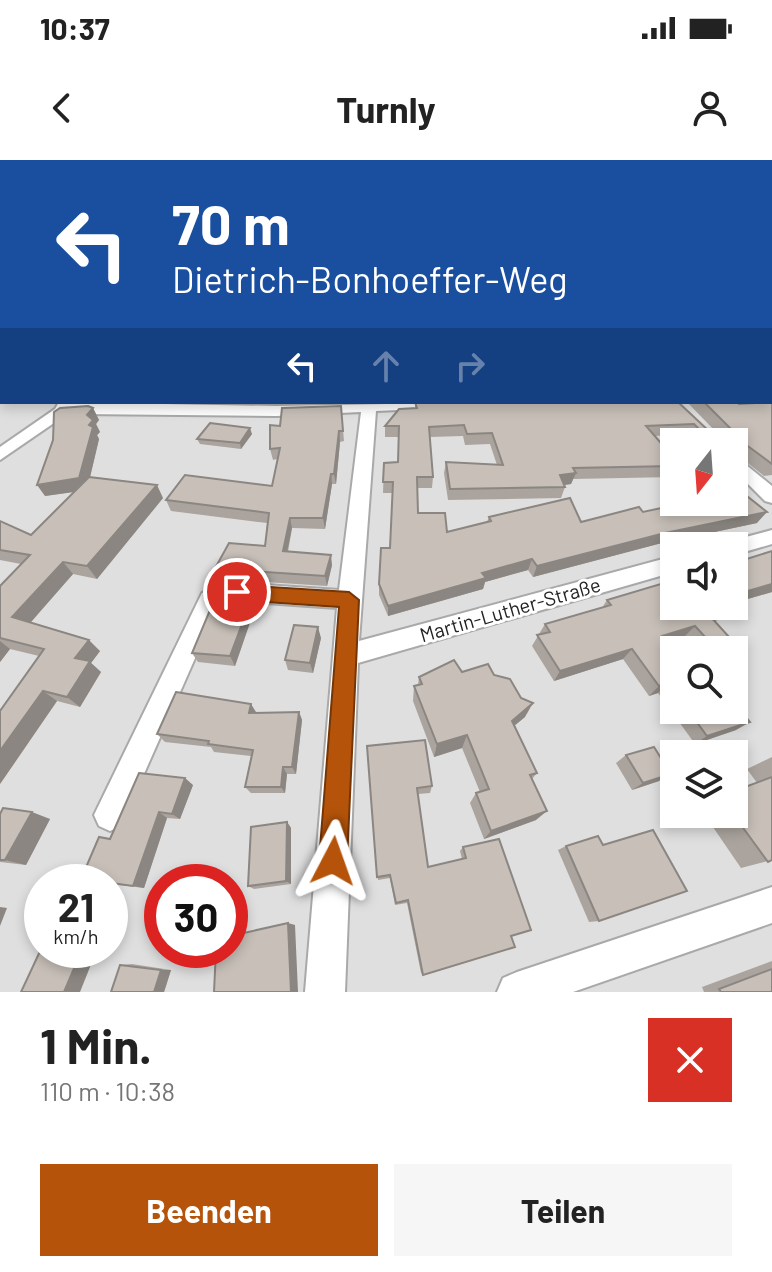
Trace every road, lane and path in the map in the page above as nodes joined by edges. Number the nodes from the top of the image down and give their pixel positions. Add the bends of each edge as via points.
1 (442, 404) edge
2 (369, 407) junction
3 (0, 455) edge
4 (748, 474) edge
5 (772, 497) edge
6 (772, 537) edge
7 (748, 543) edge
8 (660, 568) edge
9 (349, 600) junction
10 (347, 655) junction
11 (110, 815) dead end
12 (772, 905) edge
13 (325, 992) edge
14 (517, 992) edge

1 - 2 street
2 - 3 street via 70,410
2 - 9 street
4 - 5 street
6 - 7 street
8 - 10 street, Martin-Luther-Straße
9 - 10 street
9 - 11 street via 237,592 210,599
10 - 13 street
12 - 14 street

